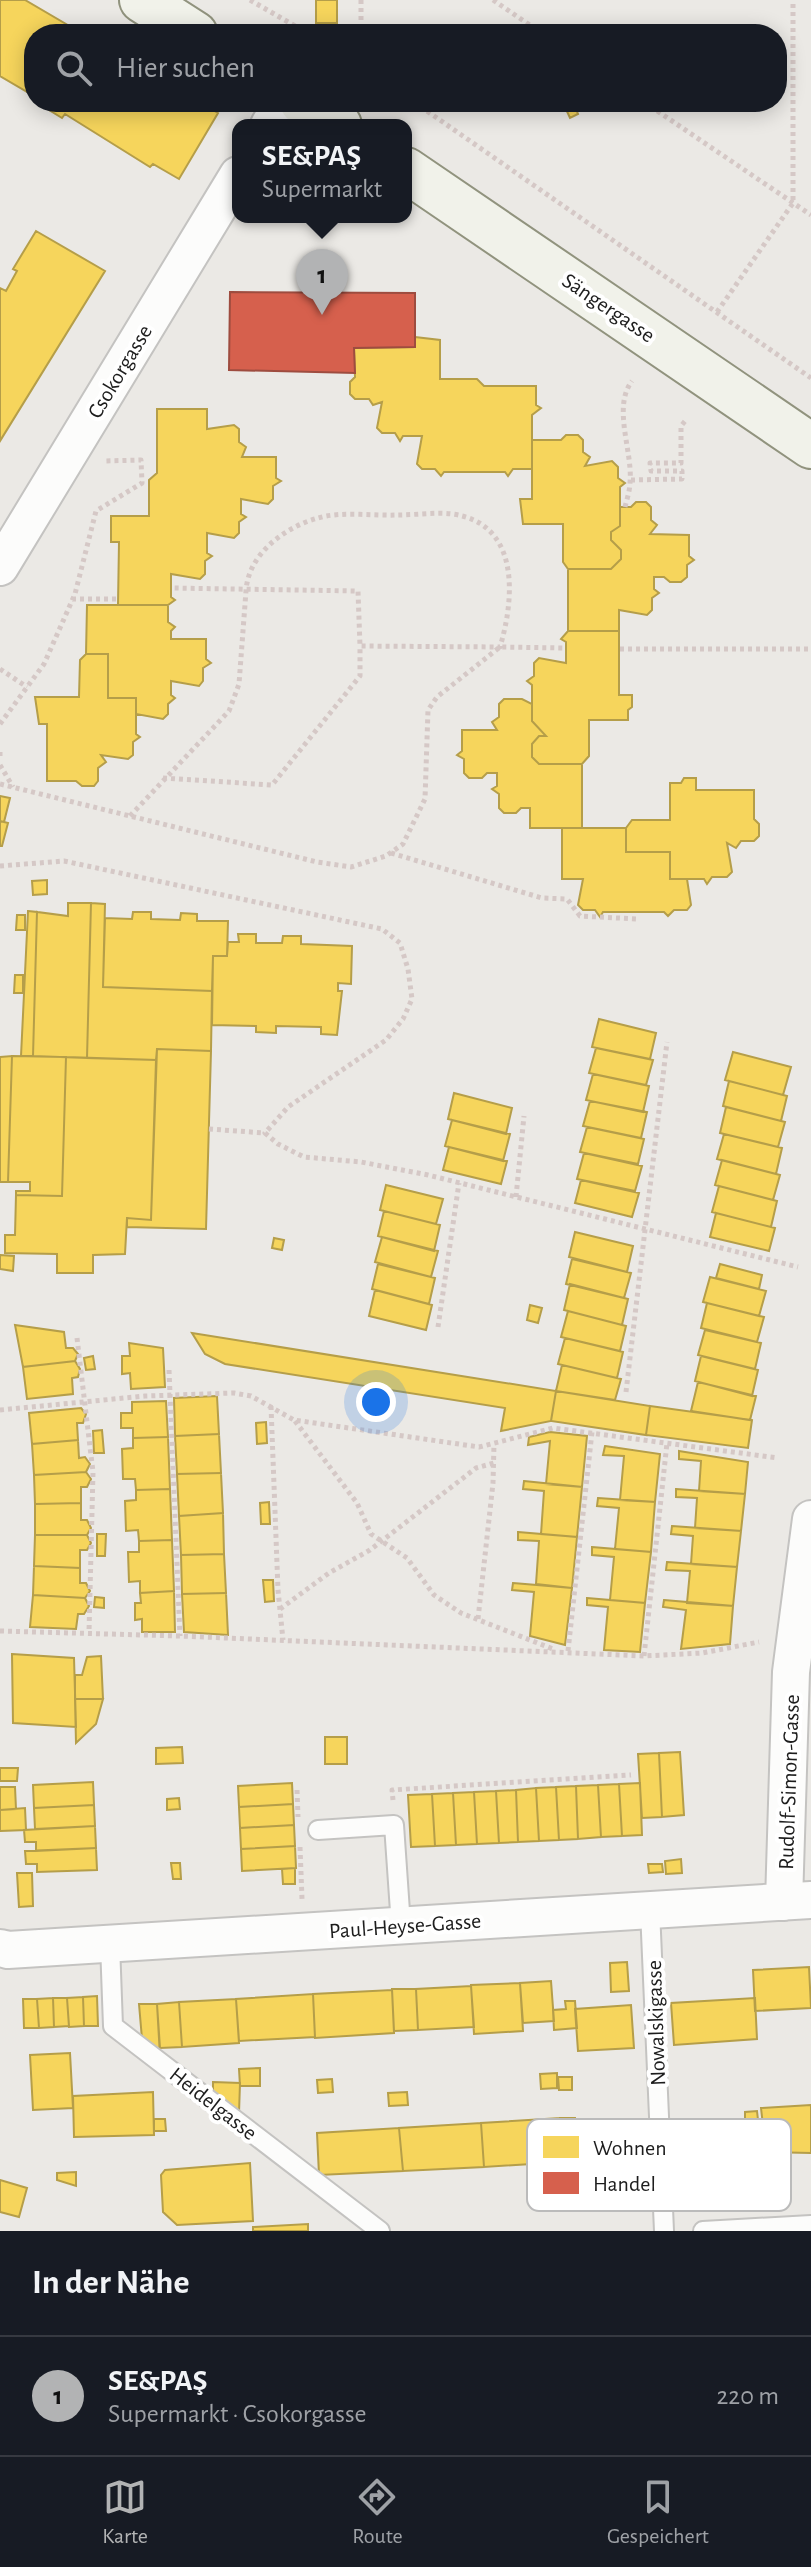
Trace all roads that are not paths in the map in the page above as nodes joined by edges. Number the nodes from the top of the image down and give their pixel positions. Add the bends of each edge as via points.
1 (142, 0) edge
2 (179, 24) edge
3 (412, 174) edge
4 (232, 185) edge
5 (811, 446) edge
6 (0, 567) edge
7 (811, 1519) edge
8 (800, 1761) edge
9 (318, 1830) dead end
10 (797, 1901) edge
11 (650, 1910) junction
12 (401, 1926) junction
13 (110, 1944) junction
14 (0, 1948) edge
15 (659, 2119) edge
16 (663, 2211) edge
17 (811, 2225) edge
18 (380, 2231) edge
19 (664, 2231) edge
20 (703, 2231) edge

1 - 2 main road
3 - 5 main road, Sängergasse
4 - 6 street, Csokorgasse
7 - 8 street, Rudolf-Simon-Gasse via 791,1672
8 - 10 street, Rudolf-Simon-Gasse
9 - 12 lane via 394,1825
10 - 11 street, Paul-Heyse-Gasse
11 - 12 street, Paul-Heyse-Gasse
11 - 15 lane, Nowalskigasse
12 - 13 street, Paul-Heyse-Gasse
13 - 14 street, Paul-Heyse-Gasse
13 - 18 lane, Heidelgasse via 113,2026
16 - 19 lane, Nowalskigasse
17 - 20 lane

